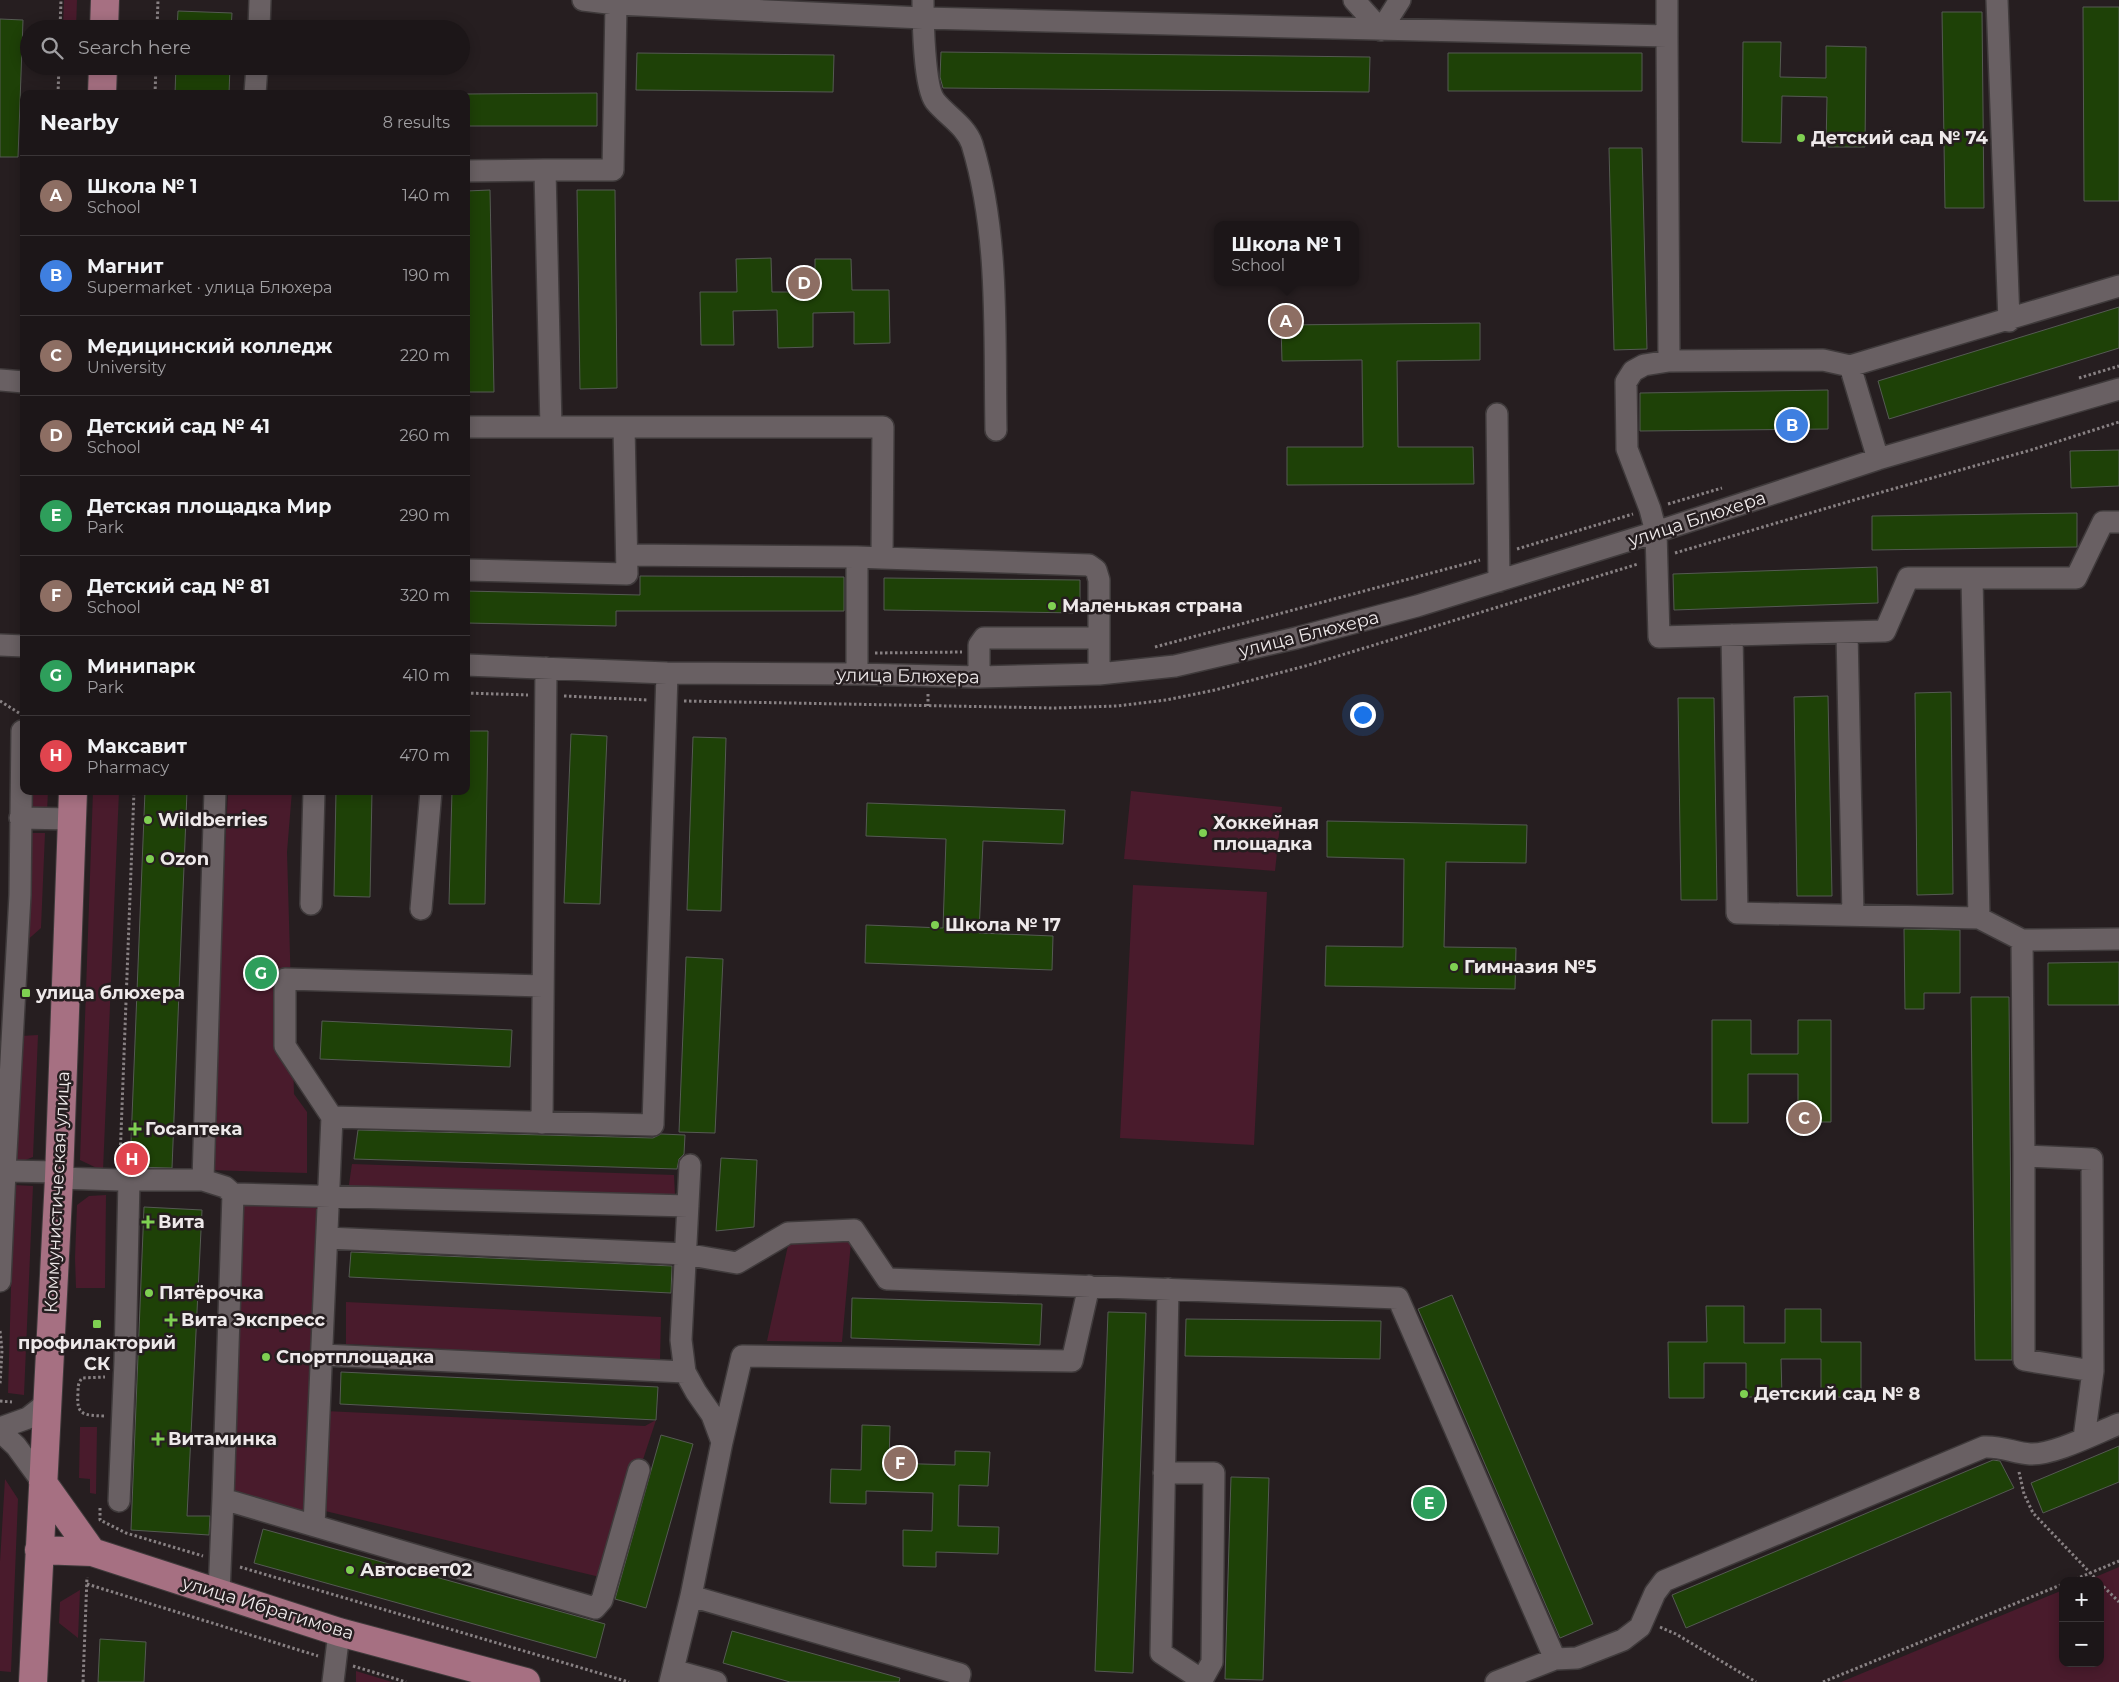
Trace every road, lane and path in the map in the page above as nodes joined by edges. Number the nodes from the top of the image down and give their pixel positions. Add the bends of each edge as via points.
1 (61, 0) edge
2 (105, 0) edge
3 (158, 0) edge
4 (260, 0) edge
5 (582, 0) edge
6 (1354, 0) edge
7 (1400, 0) edge
8 (1667, 0) edge
9 (1997, 0) edge
10 (616, 4) junction
11 (923, 9) edge
12 (60, 20) edge
13 (104, 20) edge
14 (157, 20) edge
15 (259, 20) edge
16 (1380, 30) junction
17 (1667, 36) junction
18 (59, 75) edge
19 (103, 75) edge
20 (156, 75) edge
21 (256, 75) edge
22 (58, 90) edge
23 (102, 90) edge
24 (155, 90) edge
25 (255, 90) edge
26 (546, 170) junction
27 (470, 171) edge
28 (2119, 286) edge
29 (2008, 321) junction
30 (1669, 361) junction
31 (1850, 366) junction
32 (2119, 366) edge
33 (0, 380) edge
34 (2073, 380) dead end
35 (20, 382) edge
36 (2119, 389) edge
37 (1497, 414) dead end
38 (470, 427) edge
39 (552, 427) junction
40 (624, 427) junction
41 (996, 430) dead end
42 (1878, 459) junction
43 (1724, 487) dead end
44 (1650, 509) junction
45 (2119, 522) edge
46 (1656, 532) junction
47 (1499, 554) junction
48 (626, 555) junction
49 (856, 557) junction
50 (882, 558) junction
51 (470, 570) edge
52 (1972, 578) junction
53 (1500, 581) junction
54 (1847, 632) junction
55 (1732, 635) junction
56 (1099, 638) junction
57 (0, 646) edge
58 (20, 646) edge
59 (1148, 648) dead end
60 (979, 652) junction
61 (857, 653) junction
62 (470, 665) edge
63 (546, 668) junction
64 (666, 673) junction
65 (857, 674) junction
66 (1099, 674) junction
67 (979, 677) junction
68 (0, 701) edge
69 (20, 720) edge
70 (21, 795) edge
71 (73, 795) edge
72 (134, 795) edge
73 (216, 795) edge
74 (314, 795) edge
75 (432, 795) edge
76 (20, 818) junction
77 (72, 819) junction
78 (10, 895) edge
79 (311, 904) dead end
80 (422, 909) dead end
81 (1853, 915) junction
82 (1979, 918) junction
83 (2119, 939) edge
84 (2022, 940) junction
85 (543, 986) junction
86 (5, 1089) edge
87 (332, 1117) junction
88 (542, 1123) junction
89 (2024, 1156) junction
90 (690, 1165) dead end
91 (5, 1170) junction
92 (59, 1175) junction
93 (124, 1180) junction
94 (203, 1180) junction
95 (233, 1194) junction
96 (328, 1196) junction
97 (688, 1206) junction
98 (327, 1238) junction
99 (685, 1254) junction
100 (0, 1275) edge
101 (0, 1280) edge
102 (1089, 1286) junction
103 (1168, 1290) junction
104 (0, 1331) edge
105 (323, 1355) junction
106 (685, 1372) junction
107 (2093, 1372) junction
108 (105, 1377) dead end
109 (0, 1384) edge
110 (47, 1402) junction
111 (104, 1416) dead end
112 (2119, 1424) edge
113 (0, 1430) edge
114 (2084, 1438) junction
115 (722, 1442) junction
116 (2013, 1450) junction
117 (639, 1470) dead end
118 (1164, 1473) junction
119 (43, 1483) junction
120 (223, 1499) junction
121 (119, 1501) dead end
122 (314, 1526) junction
123 (39, 1550) junction
124 (2119, 1561) edge
125 (90, 1565) junction
126 (2090, 1573) junction
127 (2080, 1577) edge
128 (2094, 1577) edge
129 (87, 1584) junction
130 (2059, 1586) edge
131 (2104, 1587) edge
132 (218, 1593) junction
133 (691, 1596) junction
134 (2119, 1602) edge
135 (1643, 1620) junction
136 (339, 1632) junction
137 (1555, 1659) junction
138 (336, 1661) junction
139 (671, 1676) edge
140 (1202, 1681) edge
141 (33, 1682) edge
142 (82, 1682) edge
143 (333, 1682) edge
144 (406, 1682) edge
145 (526, 1682) edge
146 (716, 1682) edge
147 (958, 1682) edge
148 (1496, 1682) edge
149 (1756, 1682) edge
150 (1823, 1682) edge

1 - 12 path
2 - 13 main road
3 - 14 path
4 - 15 street
5 - 10 street
6 - 16 street
7 - 16 street
8 - 17 street
9 - 29 street
10 - 11 street
10 - 26 street via 613,170
11 - 16 street
11 - 41 street via 928,80 934,100 971,141 983,193 993,253
16 - 17 street
17 - 30 street
18 - 22 path
19 - 23 main road
20 - 24 path
21 - 25 street
26 - 27 street
26 - 39 street
28 - 29 street
29 - 31 street
30 - 31 street via 1823,360
30 - 44 street via 1644,365 1633,371 1626,382 1627,449
31 - 42 street
32 - 34 path
33 - 35 street
36 - 42 street, улица Блюхера
37 - 47 street
38 - 39 street
39 - 40 street
40 - 48 street
40 - 50 street via 883,427
42 - 46 street, улица Блюхера
43 - 44 path
44 - 46 street
44 - 47 path
45 - 52 street via 2103,522 2076,578
46 - 53 street, улица Блюхера
46 - 55 street via 1659,637
47 - 53 street
47 - 59 path
48 - 49 street
48 - 51 street via 627,574
49 - 50 street
49 - 61 street
50 - 56 street via 1089,565 1096,570 1099,580
52 - 54 street via 1908,578 1885,631
52 - 82 street
53 - 66 street, улица Блюхера via 1296,638 1174,666
54 - 55 street
54 - 81 street
55 - 81 street via 1737,913
56 - 60 street via 984,638
56 - 66 street
57 - 58 street
60 - 61 path
60 - 67 street
61 - 65 street
62 - 63 street, улица Блюхера
63 - 64 street, улица Блюхера
63 - 85 street
64 - 65 street, улица Блюхера
64 - 88 street via 653,1125
65 - 67 street, улица Блюхера
66 - 67 street, улица Блюхера
68 - 69 path
70 - 76 street
71 - 77 main road, Коммунистическая улица
72 - 93 path
73 - 94 street
74 - 79 street
75 - 80 street
76 - 77 street
76 - 78 street
77 - 92 main road, Коммунистическая улица
78 - 86 street
81 - 82 street
82 - 84 street
83 - 84 street
84 - 89 street
85 - 87 street via 285,979 285,1046
85 - 88 street
86 - 91 street
87 - 88 street
87 - 96 street
89 - 107 street via 2024,1360
89 - 107 street via 2092,1159
90 - 97 street
91 - 92 street
91 - 100 street
92 - 93 street
92 - 110 main road, Коммунистическая улица
93 - 94 street
93 - 121 street via 125,1361
94 - 95 street via 225,1187
95 - 96 street
95 - 120 street
96 - 97 street
96 - 98 street
97 - 99 street
98 - 99 street
98 - 105 street
99 - 102 street via 737,1263 788,1233 854,1230 887,1279
99 - 106 street via 681,1340
100 - 101 street
102 - 103 street
102 - 115 street via 1072,1361 742,1356
103 - 118 street
103 - 137 street via 1398,1298
104 - 109 path
105 - 106 street
105 - 122 street
106 - 115 street via 712,1414
107 - 114 street
108 - 111 path via 82,1378 78,1382 77,1403 86,1415
110 - 113 street via 28,1418
110 - 119 main road, Коммунистическая улица
112 - 114 street
113 - 119 street
114 - 116 street via 2045,1453
115 - 133 street
116 - 126 path via 2024,1494 2033,1514
116 - 135 street via 1984,1447 1664,1581
117 - 122 street via 602,1600 595,1608
118 - 140 street via 1161,1653
118 - 140 street via 1214,1473 1212,1662
119 - 123 main road, Коммунистическая улица
119 - 125 main road
120 - 122 street
120 - 132 street
123 - 125 main road, улица Ибрагимова
123 - 141 main road, Коммунистическая улица
124 - 126 path
125 - 129 path
125 - 132 main road, улица Ибрагимова
126 - 127 path
126 - 128 path
129 - 138 path
129 - 142 path
130 - 150 path
131 - 134 path
132 - 136 main road, улица Ибрагимова
133 - 139 street
133 - 147 street via 960,1674
135 - 137 street via 1640,1628 1623,1640 1577,1658
135 - 149 path via 1676,1634
136 - 138 street
136 - 145 main road, улица Ибрагимова
137 - 148 street
138 - 143 street
138 - 144 path
139 - 146 street

